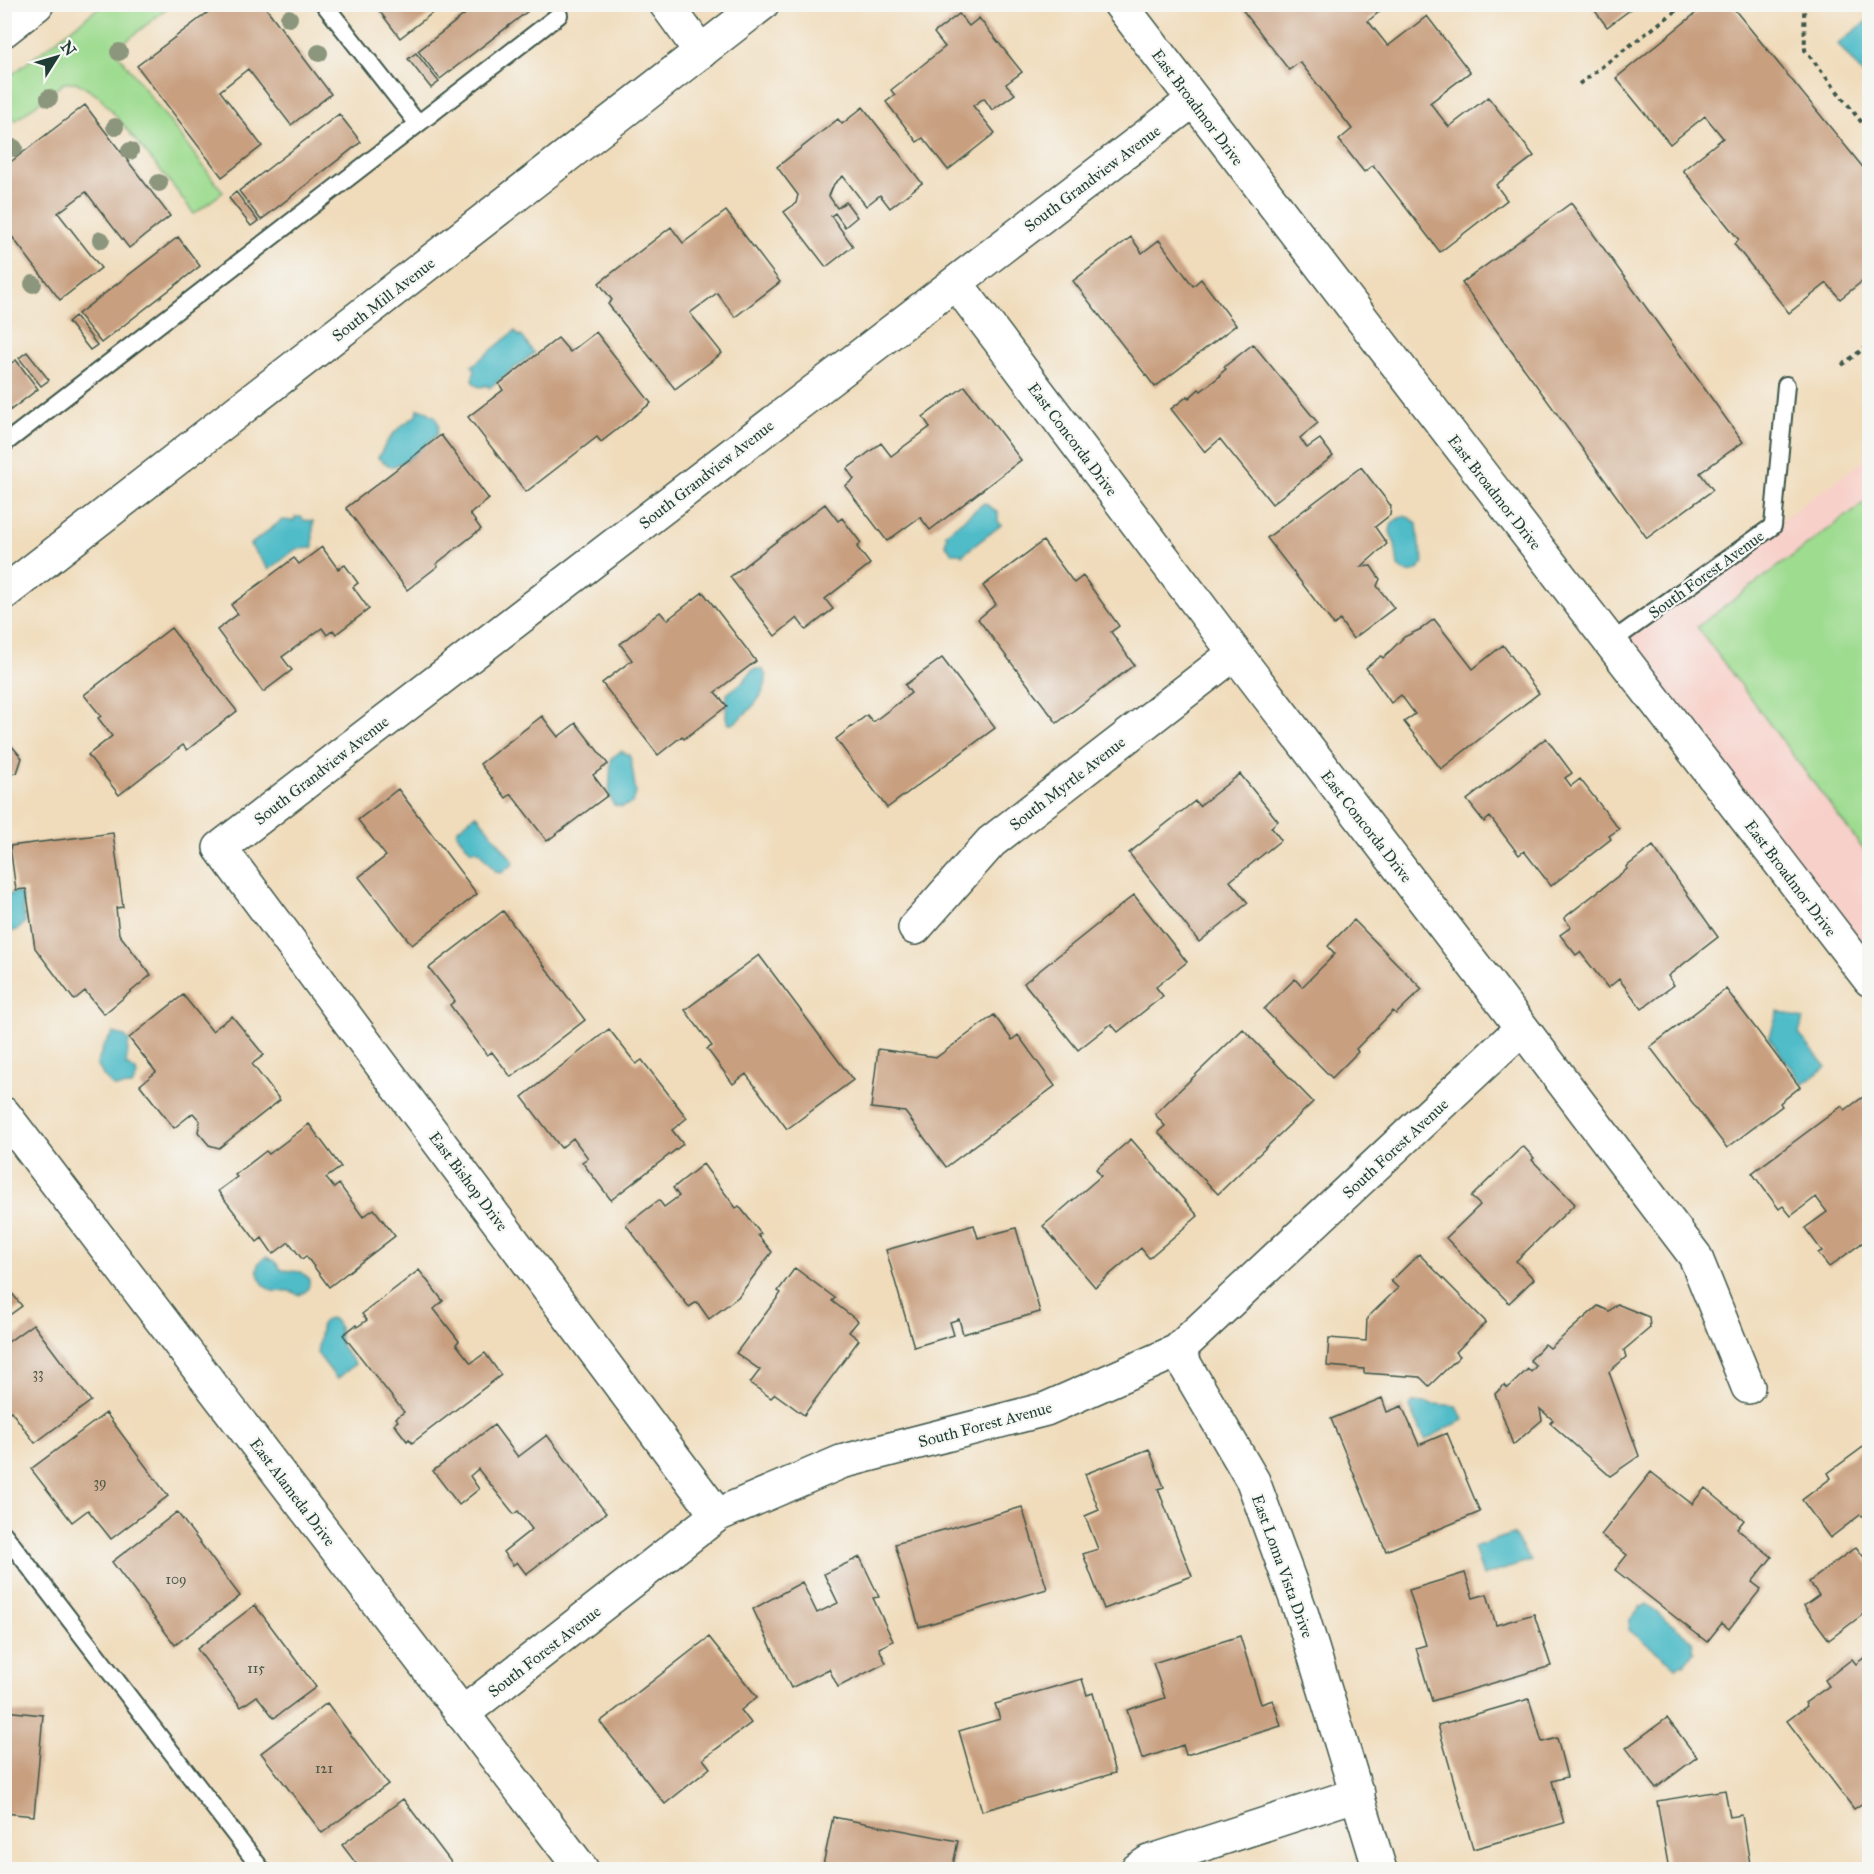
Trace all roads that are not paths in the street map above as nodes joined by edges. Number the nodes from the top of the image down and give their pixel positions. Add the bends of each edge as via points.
1 (37, 4) edge
2 (324, 4) edge
3 (666, 4) edge
4 (762, 4) edge
5 (1120, 4) edge
6 (559, 15) dead end
7 (4, 30) edge
8 (701, 52) junction
9 (1192, 101) junction
10 (418, 124) junction
11 (956, 283) junction
12 (1786, 385) dead end
13 (4, 444) edge
14 (4, 593) edge
15 (1611, 642) junction
16 (1235, 653) junction
17 (220, 848) joint
18 (915, 928) dead end
19 (1869, 981) edge
20 (1522, 1028) junction
21 (4, 1114) edge
22 (1177, 1351) junction
23 (1748, 1387) dead end
24 (717, 1515) junction
25 (4, 1534) edge
26 (462, 1714) junction
27 (1358, 1794) junction
28 (262, 1869) edge
29 (582, 1869) edge
30 (1137, 1869) edge
31 (1380, 1869) edge

1 - 7 street
2 - 10 lane
3 - 8 street
4 - 8 street, South Mill Avenue
5 - 9 street, East Broadmor Drive
6 - 10 lane
8 - 14 street, South Mill Avenue
9 - 11 street, South Grandview Avenue
9 - 15 street, East Broadmor Drive
10 - 13 lane
11 - 16 street, East Concorda Drive
11 - 17 street, South Grandview Avenue
12 - 15 lane, South Forest Avenue via 1773,526
15 - 19 street, East Broadmor Drive
16 - 18 street, South Myrtle Avenue via 991,842
16 - 20 street, East Concorda Drive
17 - 24 street, East Bishop Drive
20 - 22 street, South Forest Avenue
20 - 23 street, East Concorda Drive via 1695,1256
21 - 26 street, East Alameda Drive
22 - 24 street, South Forest Avenue via 1046,1409 841,1462
22 - 27 street, East Loma Vista Drive via 1253,1481 1302,1615
24 - 26 street, South Forest Avenue
25 - 28 lane
26 - 29 street, East Alameda Drive
27 - 30 street
27 - 31 street, East Loma Vista Drive

